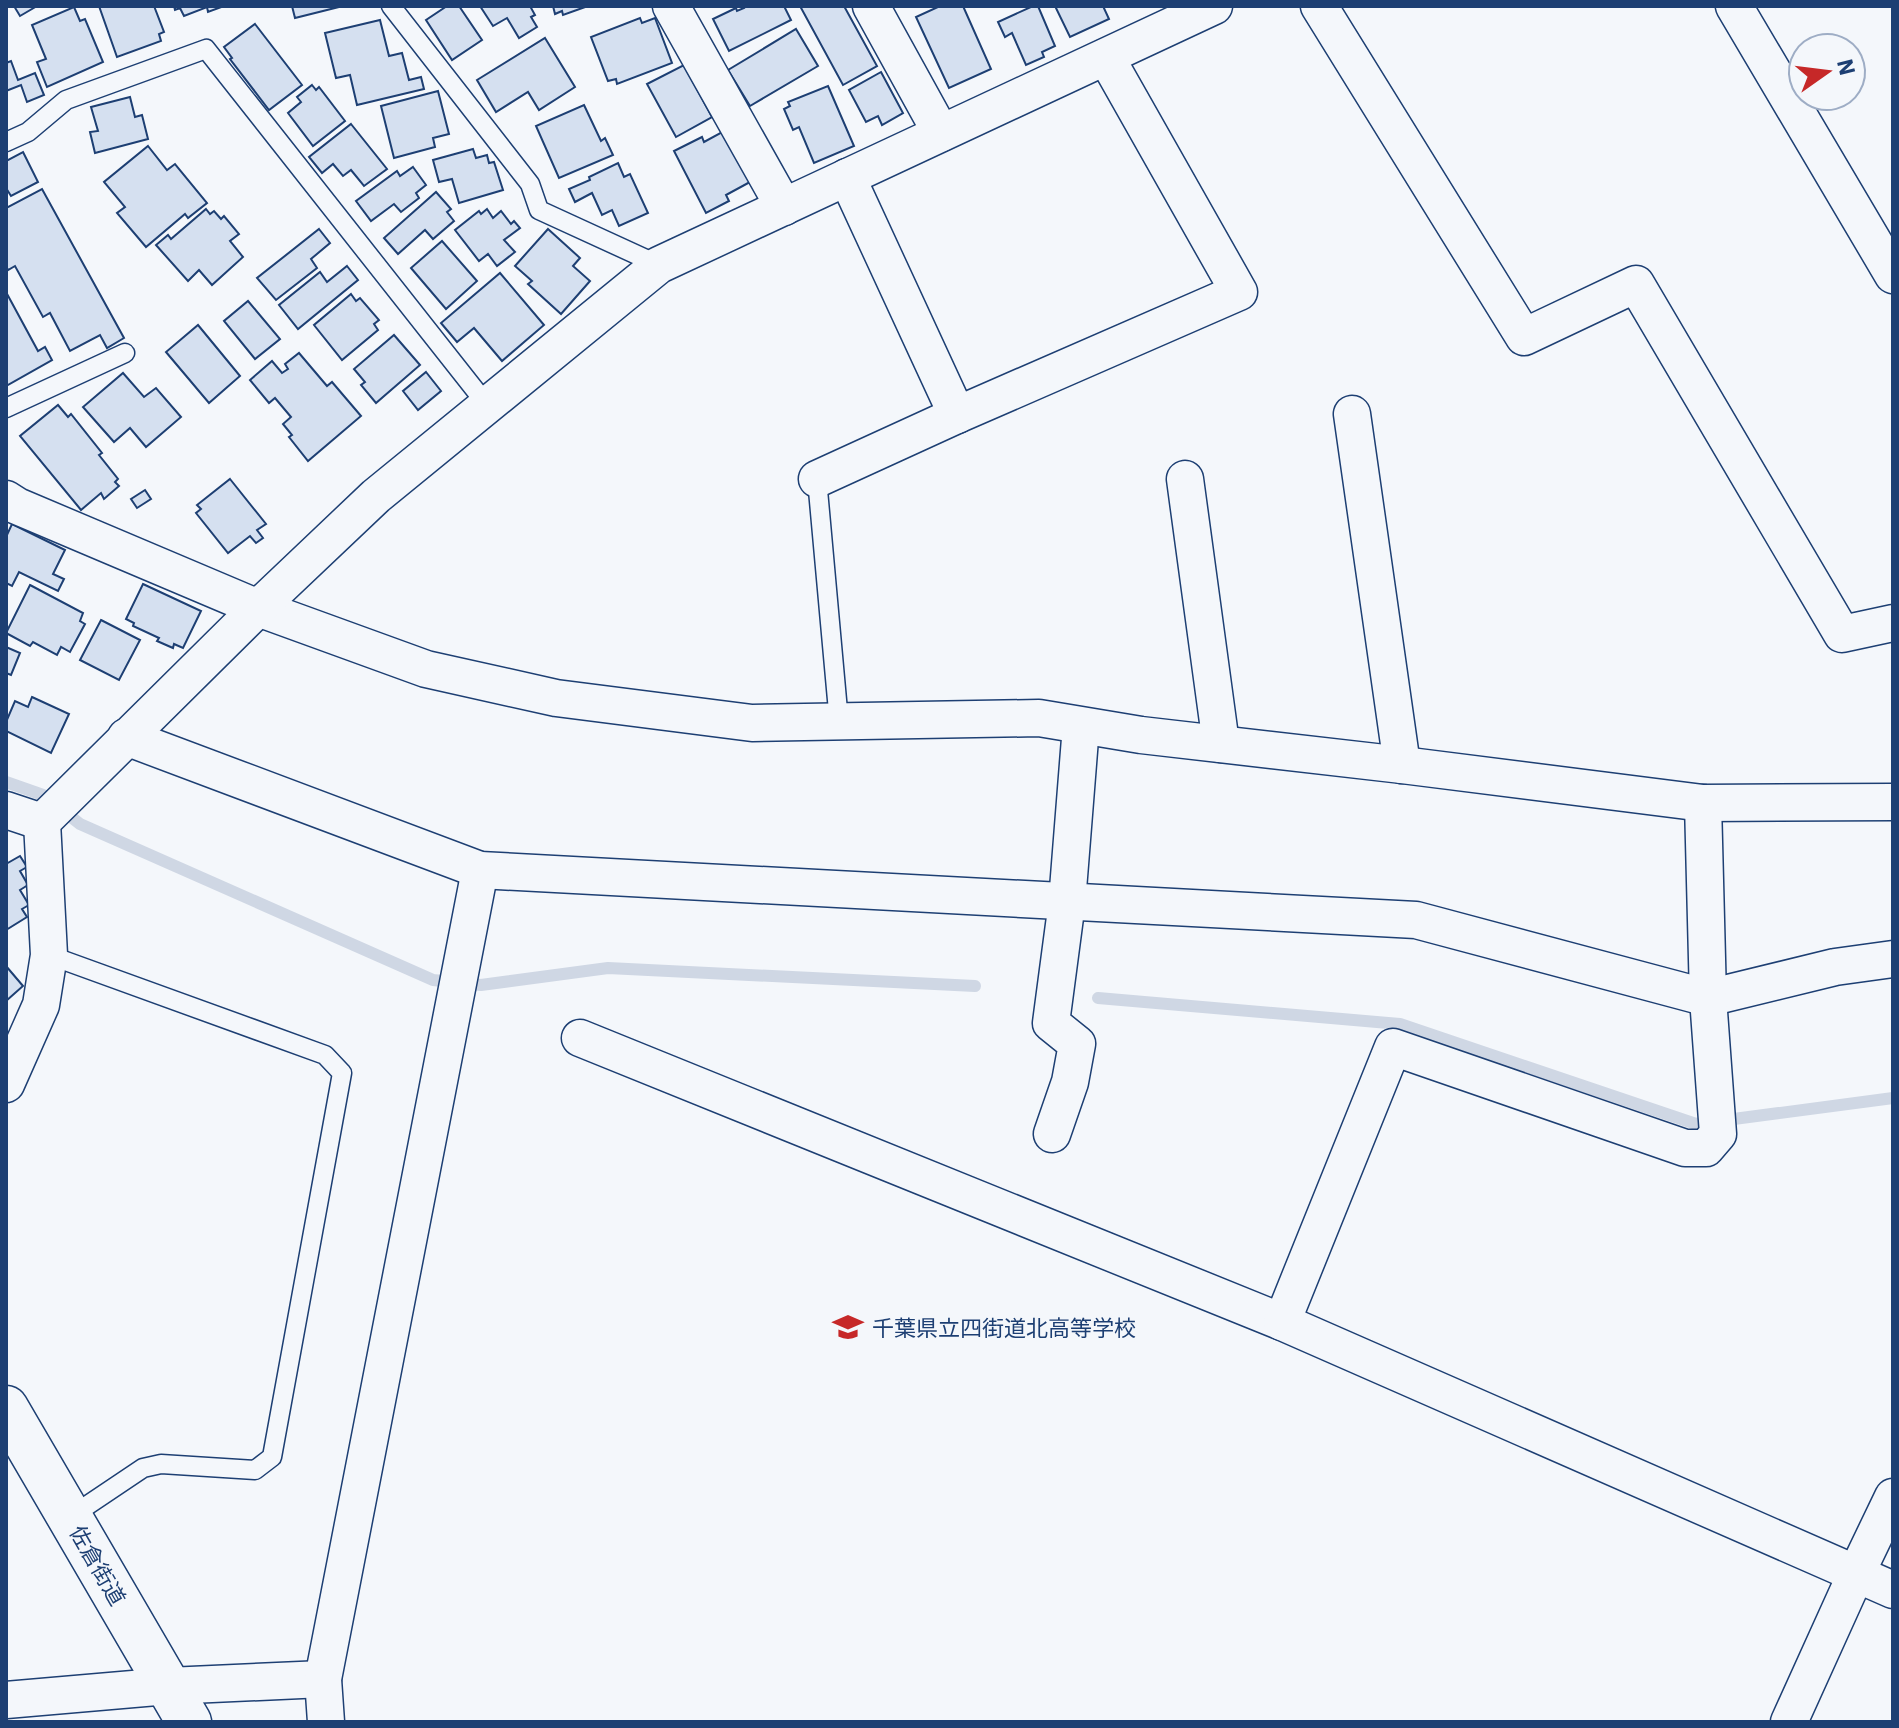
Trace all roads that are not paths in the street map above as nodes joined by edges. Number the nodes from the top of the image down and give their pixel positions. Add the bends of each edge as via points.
1 (391, 6) edge
2 (671, 6) edge
3 (871, 6) edge
4 (1214, 6) edge
5 (1319, 6) edge
6 (1734, 6) edge
7 (1106, 57) junction
8 (941, 133) junction
9 (6, 142) edge
10 (847, 177) junction
11 (784, 207) junction
12 (659, 265) junction
13 (1893, 275) edge
14 (125, 353) dead end
15 (487, 405) junction
16 (6, 408) edge
17 (1352, 414) dead end
18 (957, 415) junction
19 (817, 479) joint
20 (1185, 479) dead end
21 (6, 499) edge
22 (258, 608) junction
23 (1893, 623) edge
24 (839, 722) junction
25 (1081, 726) junction
26 (126, 737) junction
27 (1221, 744) junction
28 (1402, 765) junction
29 (1893, 802) edge
30 (1703, 803) junction
31 (6, 810) edge
32 (53, 811) junction
33 (480, 870) junction
34 (1067, 902) junction
35 (49, 955) junction
36 (1893, 959) edge
37 (1708, 998) junction
38 (580, 1038) dead end
39 (6, 1084) edge
40 (1052, 1134) dead end
41 (1282, 1322) junction
42 (6, 1408) edge
43 (1893, 1497) edge
44 (70, 1517) junction
45 (1856, 1574) junction
46 (1893, 1590) edge
47 (323, 1679) junction
48 (6, 1700) edge
49 (178, 1704) edge
50 (326, 1722) edge
51 (1789, 1722) edge

1 - 12 lane via 530,184 539,210
2 - 11 street
3 - 8 street
4 - 7 street
5 - 23 street via 1524,337 1636,284 1842,634
6 - 13 street
7 - 8 street
7 - 18 street via 1239,292
8 - 10 street
9 - 15 lane via 28,132 66,100 206,49
10 - 11 street
10 - 18 street
11 - 12 street
12 - 15 street
14 - 16 lane
15 - 22 street via 376,496
17 - 28 street
18 - 19 street
19 - 24 lane
20 - 27 street
21 - 22 street
22 - 24 street via 426,669 556,698 752,723
22 - 26 street
24 - 25 street via 1039,718
25 - 27 street
25 - 34 street
26 - 32 street
26 - 33 street
27 - 28 street
28 - 30 street
29 - 30 street
30 - 37 street
31 - 32 street
32 - 35 street
33 - 34 street
33 - 47 street
34 - 37 street via 1416,920
34 - 40 street via 1051,1023 1077,1044
35 - 39 street via 41,1005
35 - 44 lane via 325,1055 342,1073 272,1457 255,1470 161,1464 143,1468
36 - 37 street via 1835,967
37 - 41 street via 1716,1122 1706,1148 1685,1148 1393,1047
38 - 41 street
41 - 45 street
42 - 44 main road, 佐倉街道
43 - 45 street
44 - 49 main road, 佐倉街道
45 - 46 street
45 - 51 street
47 - 49 street
47 - 50 street
48 - 49 street

